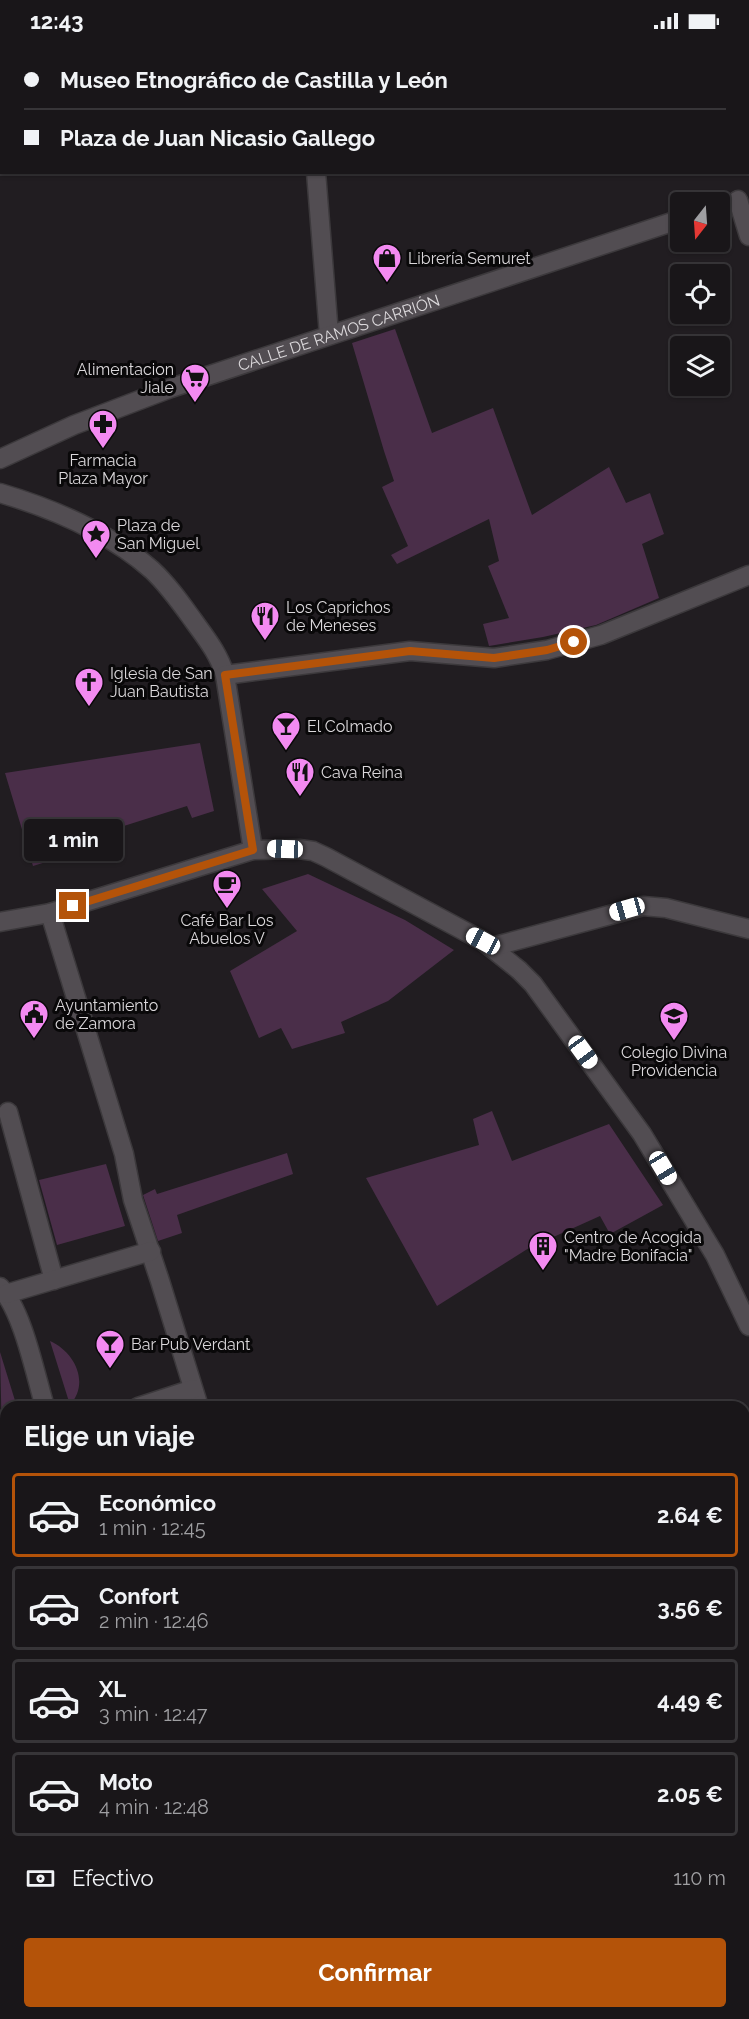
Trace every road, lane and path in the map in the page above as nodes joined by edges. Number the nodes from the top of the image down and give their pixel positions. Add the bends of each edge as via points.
1 (316, 174) edge
2 (743, 198) edge
3 (670, 223) edge
4 (749, 236) edge
5 (329, 335) junction
6 (0, 459) edge
7 (0, 493) edge
8 (749, 575) edge
9 (225, 675) junction
10 (253, 850) junction
11 (50, 913) junction
12 (0, 922) edge
13 (749, 929) edge
14 (492, 947) junction
15 (8, 1112) dead end
16 (151, 1251) junction
17 (54, 1280) junction
18 (3, 1291) edge
19 (749, 1325) edge
20 (193, 1389) junction
21 (43, 1401) edge
22 (156, 1401) edge
23 (197, 1401) edge

1 - 5 street
2 - 4 street
3 - 5 street, CALLE DE RAMOS CARRIÓN
5 - 6 street, CALLE DE RAMOS CARRIÓN via 171,388
7 - 9 street via 73,521 140,561 172,592 214,649
8 - 9 street via 601,634 547,650 494,658 410,651
9 - 10 street
10 - 11 street
10 - 14 street via 306,850 326,857
11 - 12 street
11 - 16 street
13 - 14 street via 643,906
14 - 19 street via 532,984 638,1127 715,1255
15 - 17 street
16 - 17 street
16 - 20 street
17 - 18 street
18 - 21 street via 17,1315
20 - 22 street
20 - 23 street

